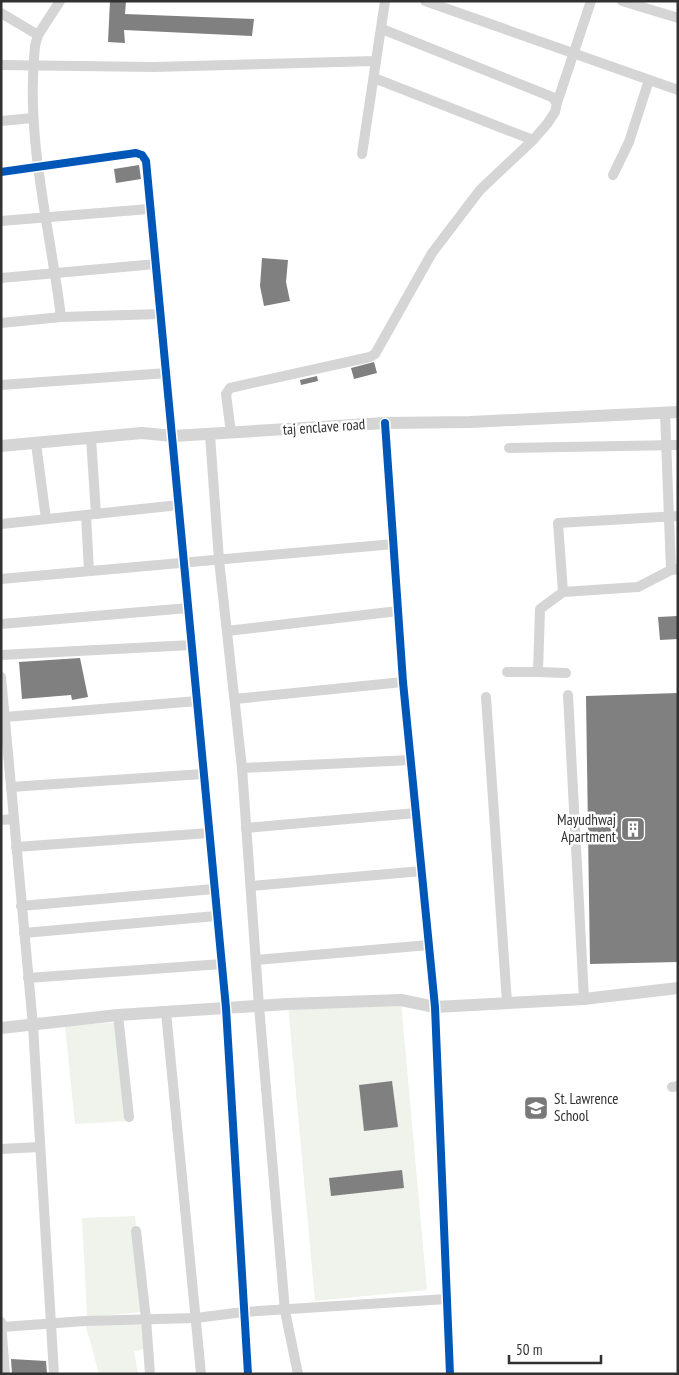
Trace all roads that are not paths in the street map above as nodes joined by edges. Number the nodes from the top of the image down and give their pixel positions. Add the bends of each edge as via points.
1 (60, 1) edge
2 (385, 1) edge
3 (425, 1) edge
4 (591, 1) edge
5 (622, 1) edge
6 (1, 13) edge
7 (678, 18) edge
8 (382, 29) junction
9 (38, 35) junction
10 (574, 52) junction
11 (376, 62) junction
12 (33, 64) junction
13 (1, 65) edge
14 (374, 78) junction
15 (649, 80) junction
16 (678, 90) edge
17 (557, 103) junction
18 (33, 118) junction
19 (1, 121) edge
20 (533, 140) junction
21 (362, 154) dead end
22 (36, 168) junction
23 (1, 172) edge
24 (613, 175) dead end
25 (150, 209) junction
26 (46, 217) junction
27 (1, 220) edge
28 (156, 264) junction
29 (56, 274) junction
30 (1, 278) edge
31 (160, 314) junction
32 (61, 317) junction
33 (1, 323) edge
34 (167, 373) junction
35 (1, 385) edge
36 (678, 412) edge
37 (665, 413) junction
38 (385, 423) junction
39 (231, 433) junction
40 (210, 435) junction
41 (173, 436) junction
42 (91, 438) junction
43 (36, 444) junction
44 (678, 445) edge
45 (1, 446) edge
46 (666, 446) junction
47 (509, 448) dead end
48 (179, 505) junction
49 (91, 514) junction
50 (674, 516) edge
51 (46, 519) junction
52 (1, 524) edge
53 (394, 544) junction
54 (219, 560) junction
55 (182, 563) junction
56 (674, 569) edge
57 (89, 570) junction
58 (1, 579) edge
59 (563, 592) junction
60 (188, 608) junction
61 (398, 611) junction
62 (1, 624) edge
63 (226, 631) junction
64 (192, 645) junction
65 (1, 655) edge
66 (507, 672) dead end
67 (538, 672) junction
68 (566, 672) dead end
69 (1, 677) edge
70 (403, 682) junction
71 (568, 695) dead end
72 (486, 697) dead end
73 (234, 699) junction
74 (197, 701) junction
75 (5, 717) junction
76 (411, 760) junction
77 (242, 768) junction
78 (203, 774) junction
79 (11, 787) junction
80 (416, 814) junction
81 (14, 819) junction
82 (1, 820) edge
83 (246, 828) junction
84 (209, 833) junction
85 (16, 847) junction
86 (422, 871) junction
87 (251, 886) junction
88 (214, 889) junction
89 (21, 906) junction
90 (216, 916) junction
91 (24, 933) junction
92 (429, 946) junction
93 (256, 960) junction
94 (222, 964) junction
95 (28, 978) junction
96 (678, 988) edge
97 (584, 999) junction
98 (501, 1004) junction
99 (259, 1006) junction
100 (226, 1008) junction
101 (435, 1008) junction
102 (166, 1012) junction
103 (118, 1015) junction
104 (33, 1026) junction
105 (1, 1028) edge
106 (129, 1117) dead end
107 (39, 1147) junction
108 (1, 1149) edge
109 (136, 1231) dead end
110 (447, 1299) junction
111 (285, 1311) junction
112 (243, 1312) junction
113 (196, 1318) junction
114 (146, 1319) junction
115 (1, 1322) edge
116 (49, 1323) junction
117 (2, 1327) edge
118 (3, 1368) edge
119 (54, 1374) edge
120 (150, 1374) edge
121 (201, 1374) edge
122 (248, 1374) edge
123 (298, 1374) edge
124 (450, 1374) edge

1 - 9 street
2 - 8 street
3 - 10 street
4 - 10 street
5 - 7 street
6 - 9 street
8 - 11 street
8 - 17 street via 552,97
9 - 12 street
10 - 15 street
10 - 17 street
11 - 12 street via 154,67
11 - 14 street
12 - 13 street
12 - 18 street
14 - 20 street
14 - 21 street
15 - 16 street
15 - 24 street via 629,142
17 - 20 street via 555,112
18 - 19 street
18 - 22 street
20 - 39 street via 480,190 432,253 375,354 230,388 226,394
22 - 23 street
22 - 25 street via 142,155 146,161
22 - 26 street
25 - 26 street
25 - 28 street
26 - 27 street
26 - 29 street
28 - 29 street
28 - 31 street
29 - 30 street
29 - 32 street
31 - 32 street
31 - 34 street
32 - 33 street
34 - 35 street
34 - 41 street
36 - 37 street, taj enclave road
37 - 38 street, taj enclave road
37 - 46 street
38 - 39 street, taj enclave road
38 - 53 street
39 - 40 street, taj enclave road
40 - 41 street, taj enclave road
40 - 54 street
41 - 42 street, taj enclave road via 142,433
41 - 48 street
42 - 43 street, taj enclave road
42 - 49 street
43 - 45 street, taj enclave road
43 - 51 street
44 - 46 street
46 - 47 street
46 - 50 street
48 - 49 street
48 - 55 street
49 - 51 street
49 - 57 street
50 - 56 street
50 - 59 street via 558,523
51 - 52 street
53 - 54 street
53 - 61 street
54 - 55 street
54 - 63 street
55 - 57 street
55 - 60 street
56 - 59 street via 638,587
57 - 58 street
59 - 67 street via 540,610
60 - 62 street
60 - 64 street
61 - 63 street
61 - 70 street
63 - 73 street
64 - 65 street
64 - 74 street
66 - 67 street
67 - 68 street
69 - 75 street
70 - 73 street
70 - 76 street
71 - 97 street
72 - 98 street
73 - 77 street
74 - 75 street
74 - 78 street
75 - 79 street
76 - 77 street
76 - 80 street
77 - 83 street
78 - 79 street
78 - 84 street
79 - 81 street
80 - 83 street
80 - 86 street
81 - 82 street
81 - 85 street
83 - 87 street
84 - 85 street
84 - 88 street
85 - 89 street
86 - 87 street
86 - 92 street
87 - 93 street
88 - 89 street
88 - 90 street
89 - 91 street
90 - 91 street
90 - 94 street
91 - 95 street
92 - 93 street
92 - 101 street
93 - 99 street
94 - 95 street
94 - 100 street
95 - 104 street
96 - 97 street
97 - 98 street
98 - 101 street
99 - 100 street
99 - 101 street via 401,1000
99 - 111 street
100 - 102 street
100 - 112 street
101 - 110 street
102 - 103 street
102 - 113 street
103 - 104 street
103 - 106 street
104 - 105 street
104 - 107 street
107 - 108 street
107 - 116 street
109 - 114 street
110 - 111 street
110 - 124 street
111 - 112 street
111 - 123 street
112 - 113 street
112 - 122 street
113 - 114 street
113 - 121 street
114 - 116 street
114 - 120 street
115 - 117 street
116 - 117 street
116 - 119 street
117 - 118 street

